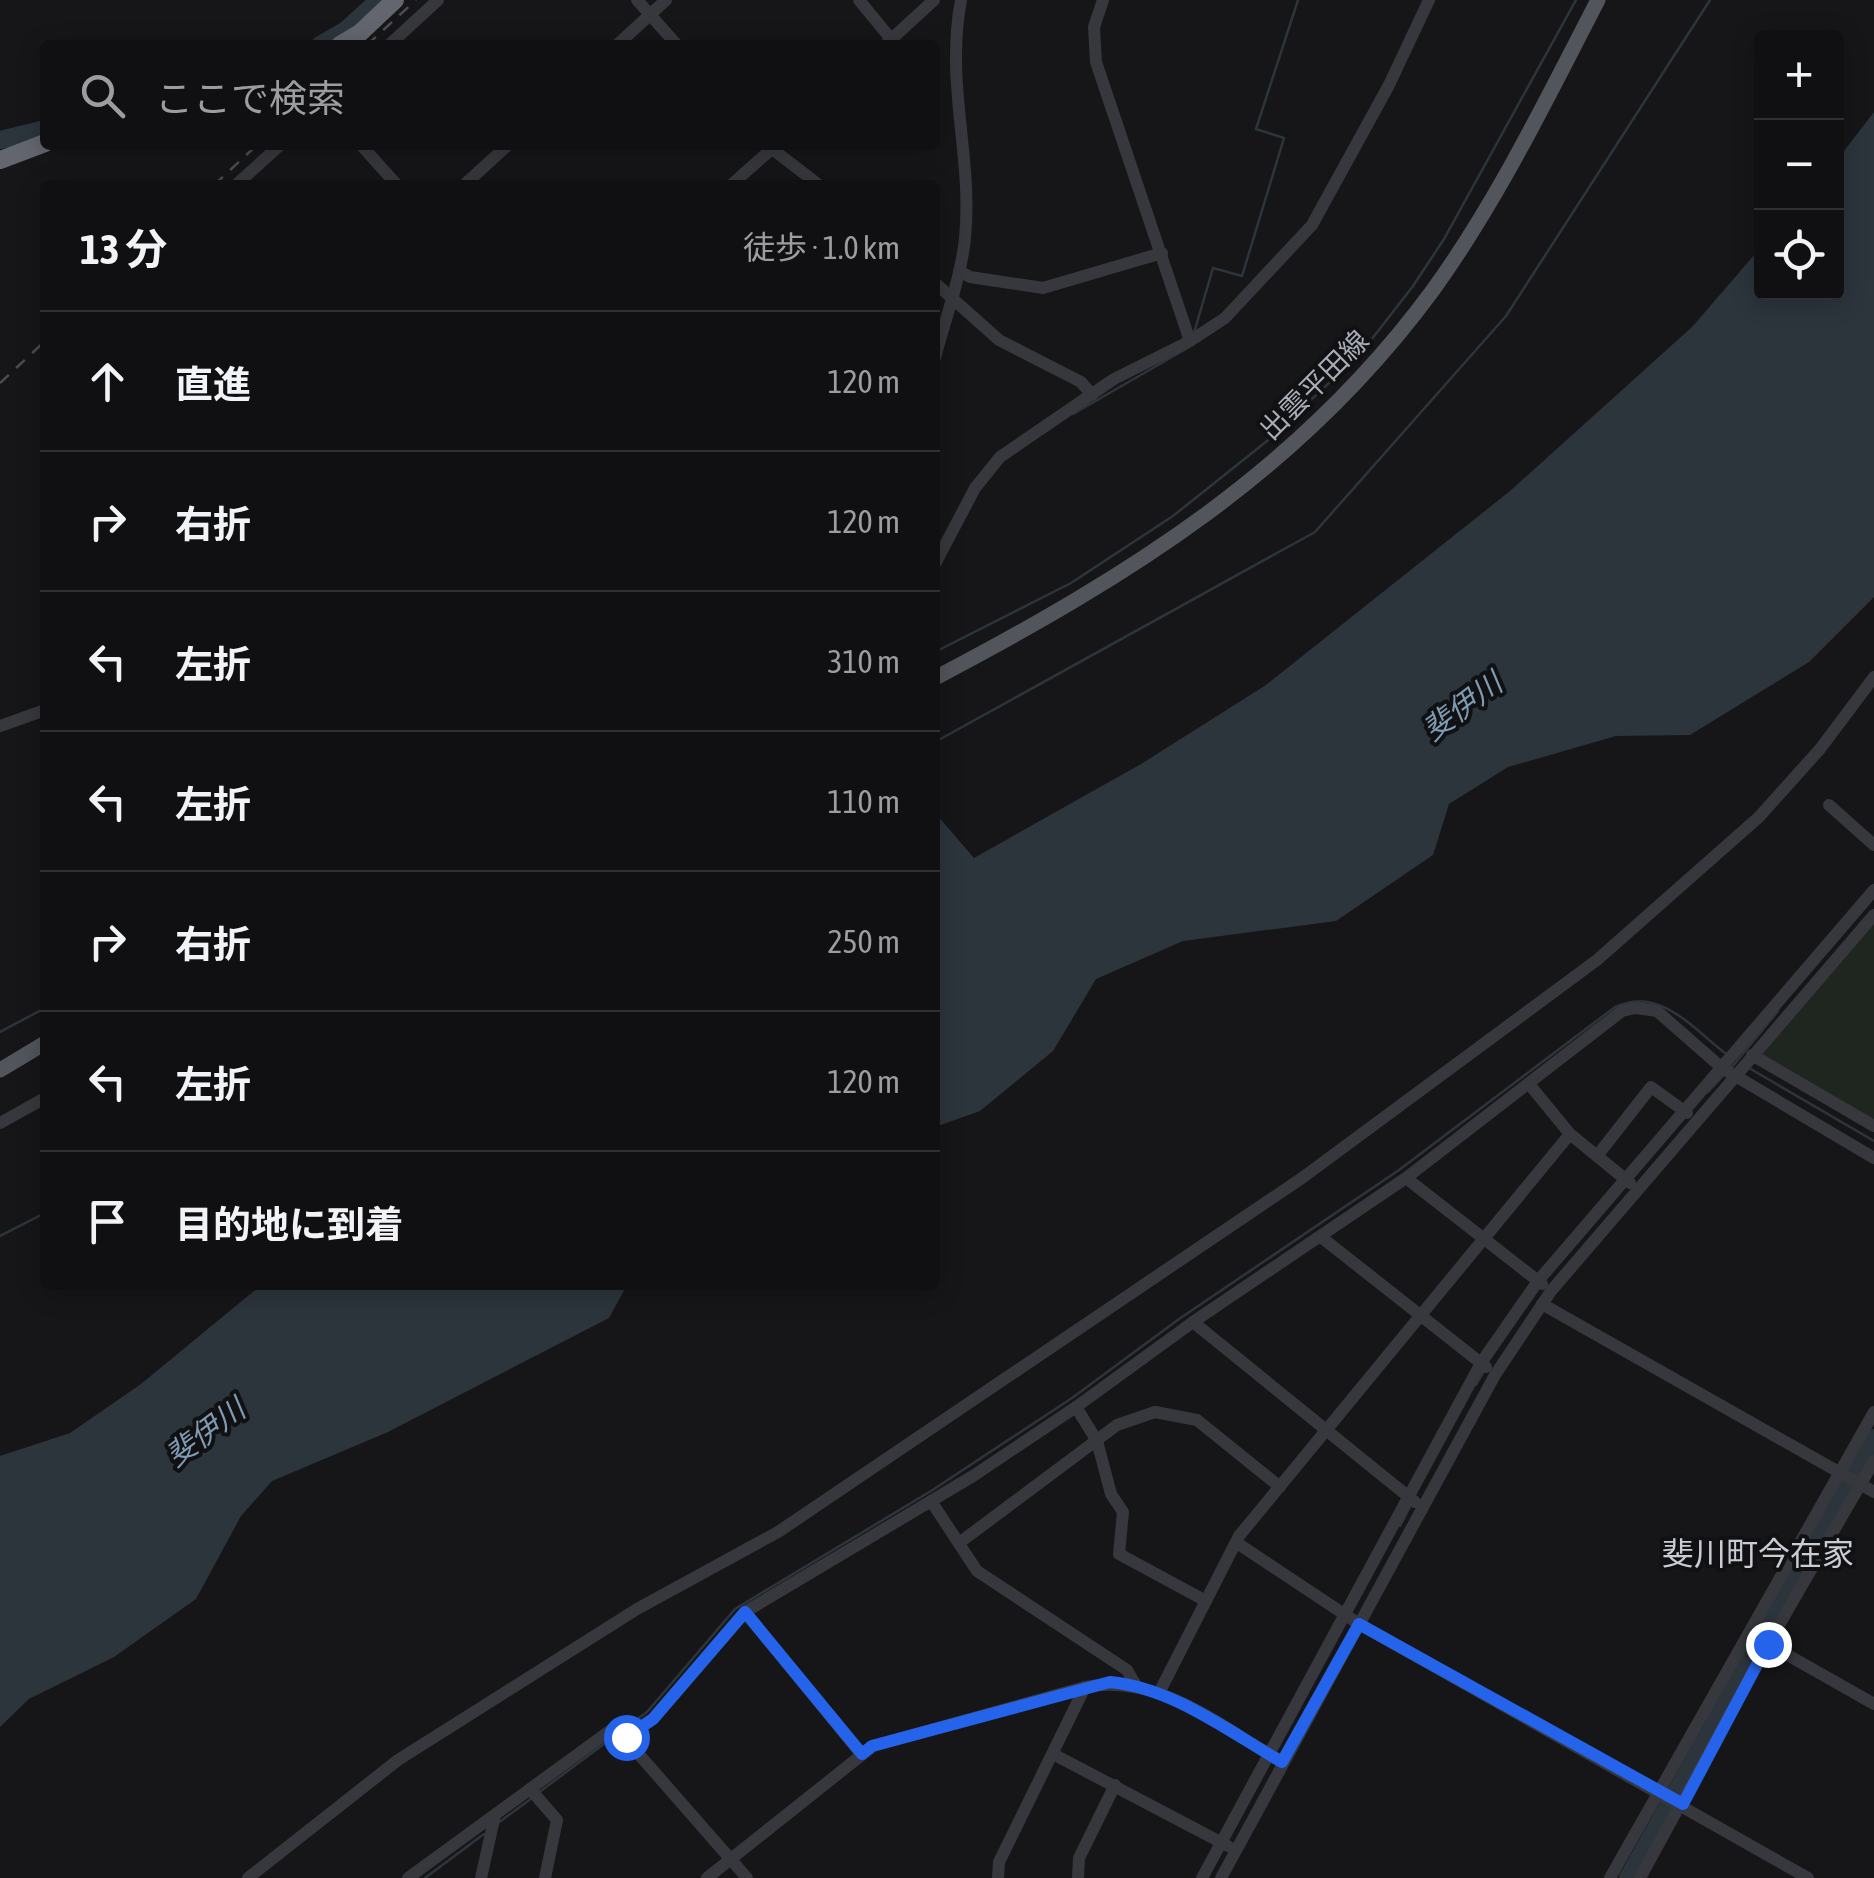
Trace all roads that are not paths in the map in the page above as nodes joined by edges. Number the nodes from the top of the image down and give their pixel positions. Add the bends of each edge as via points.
1 (395, 0) edge
2 (438, 0) edge
3 (637, 0) edge
4 (666, 0) edge
5 (859, 0) edge
6 (934, 0) edge
7 (961, 0) edge
8 (1103, 0) edge
9 (1429, 0) edge
10 (1598, 0) edge
11 (650, 14) junction
12 (348, 40) edge
13 (394, 40) edge
14 (622, 40) edge
15 (673, 40) edge
16 (887, 40) edge
17 (890, 40) edge
18 (40, 146) edge
19 (274, 150) edge
20 (366, 150) edge
21 (502, 150) edge
22 (767, 150) edge
23 (776, 150) edge
24 (0, 160) edge
25 (242, 180) edge
26 (392, 180) edge
27 (470, 180) edge
28 (736, 180) edge
29 (813, 180) edge
30 (1162, 253) junction
31 (958, 270) junction
32 (940, 288) edge
33 (950, 297) junction
34 (940, 338) edge
35 (1190, 341) junction
36 (1092, 394) junction
37 (940, 554) edge
38 (940, 675) edge
39 (1874, 677) edge
40 (40, 712) edge
41 (0, 726) edge
42 (1829, 805) dead end
43 (1874, 845) edge
44 (1874, 890) edge
45 (1855, 911) junction
46 (1871, 919) edge
47 (1794, 996) junction
48 (40, 1046) edge
49 (1752, 1054) junction
50 (0, 1070) edge
51 (1728, 1072) junction
52 (1529, 1084) junction
53 (40, 1101) edge
54 (1690, 1115) junction
55 (0, 1123) edge
56 (1874, 1126) edge
57 (1570, 1134) junction
58 (1598, 1156) junction
59 (1874, 1158) edge
60 (1406, 1178) junction
61 (1624, 1178) junction
62 (1637, 1189) junction
63 (1321, 1238) junction
64 (1484, 1238) junction
65 (1538, 1281) junction
66 (1551, 1291) junction
67 (1542, 1304) junction
68 (1421, 1316) junction
69 (1193, 1322) junction
70 (1481, 1363) junction
71 (1495, 1374) junction
72 (1076, 1407) junction
73 (1874, 1412) edge
74 (1327, 1432) junction
75 (1097, 1442) junction
76 (1874, 1460) edge
77 (1842, 1474) junction
78 (1280, 1487) junction
79 (1868, 1488) edge
80 (931, 1501) junction
81 (1415, 1502) junction
82 (959, 1543) junction
83 (1236, 1543) junction
84 (1206, 1601) junction
85 (745, 1612) junction
86 (1344, 1615) junction
87 (1359, 1624) junction
88 (1768, 1644) junction
89 (1135, 1684) junction
90 (1086, 1687) junction
91 (1160, 1692) junction
92 (1874, 1704) edge
93 (626, 1737) junction
94 (862, 1754) junction
95 (1053, 1754) junction
96 (1269, 1754) junction
97 (1282, 1762) junction
98 (1116, 1785) junction
99 (530, 1789) junction
100 (1661, 1795) junction
101 (1683, 1804) junction
102 (494, 1815) junction
103 (1221, 1842) junction
104 (1236, 1850) junction
105 (728, 1860) junction
106 (248, 1878) edge
107 (408, 1878) edge
108 (480, 1878) edge
109 (545, 1878) edge
110 (707, 1878) edge
111 (746, 1878) edge
112 (998, 1878) edge
113 (1078, 1878) edge
114 (1202, 1878) edge
115 (1220, 1878) edge
116 (1610, 1878) edge
117 (1640, 1878) edge
118 (1808, 1878) edge

1 - 12 highway
2 - 13 street
3 - 11 street
4 - 11 street
5 - 16 street
6 - 17 street
7 - 31 street via 954,70 966,184
8 - 30 street via 1094,27 1096,62
9 - 35 street via 1312,224 1224,318
10 - 38 main road, 出雲平田線 via 1518,154 1434,288 1336,402 1242,487 1161,547 1064,610
11 - 14 street
11 - 15 street
18 - 24 highway
19 - 25 street
20 - 26 street
21 - 27 street
22 - 28 street
23 - 29 street
30 - 31 street via 1043,288
30 - 35 street
31 - 33 street
32 - 33 street
33 - 34 street
33 - 36 street via 999,340
35 - 36 street
36 - 37 street via 1000,457 975,488
39 - 106 street via 1759,817 1597,960 1302,1178 778,1532 637,1609 398,1760
40 - 41 street
42 - 43 street
44 - 45 street
45 - 46 street
45 - 47 street
46 - 47 street
47 - 49 street
47 - 51 street
48 - 50 main road
49 - 51 street
49 - 56 street
51 - 52 street via 1656,1011 1636,1008 1622,1011
51 - 54 street
51 - 59 street
52 - 57 street
52 - 60 street
53 - 55 street
54 - 58 street via 1651,1087
54 - 61 street
54 - 62 street
57 - 58 street
57 - 64 street
58 - 61 street
60 - 63 street
60 - 64 street
61 - 62 street
61 - 65 street
62 - 66 street
63 - 68 street
63 - 69 street
64 - 65 street
64 - 68 street
65 - 66 street
65 - 70 street
66 - 67 street
67 - 71 street
67 - 77 street
68 - 70 street
68 - 74 street
69 - 72 street
69 - 74 street
70 - 71 street
70 - 81 street
71 - 81 street
72 - 75 street
72 - 80 street
73 - 77 street
74 - 78 street
74 - 81 street
75 - 78 street via 1117,1425 1155,1412 1197,1420
75 - 82 street
75 - 84 street via 1123,1512 1119,1554
76 - 79 street
77 - 79 street
77 - 100 street
78 - 83 street
79 - 88 street
80 - 82 street
80 - 85 street
81 - 86 street
81 - 87 street
82 - 89 street via 977,1571 1126,1670
83 - 84 street
83 - 86 street
84 - 91 street
85 - 93 street via 653,1719
85 - 94 street
86 - 87 street
86 - 96 street
87 - 97 street
87 - 100 street
88 - 92 street
88 - 101 street
89 - 90 street
89 - 91 street
90 - 94 street
90 - 95 street
91 - 96 street
93 - 99 street via 615,1727
93 - 105 street
94 - 105 street
95 - 98 street
95 - 112 street via 999,1862
96 - 97 street
96 - 103 street
97 - 104 street
98 - 103 street
98 - 113 street via 1079,1858
99 - 102 street
99 - 109 street via 557,1820
100 - 101 street
100 - 116 street
101 - 117 street
101 - 118 street
102 - 107 street
102 - 108 street
103 - 104 street
103 - 114 street
104 - 115 street
105 - 110 street
105 - 111 street

